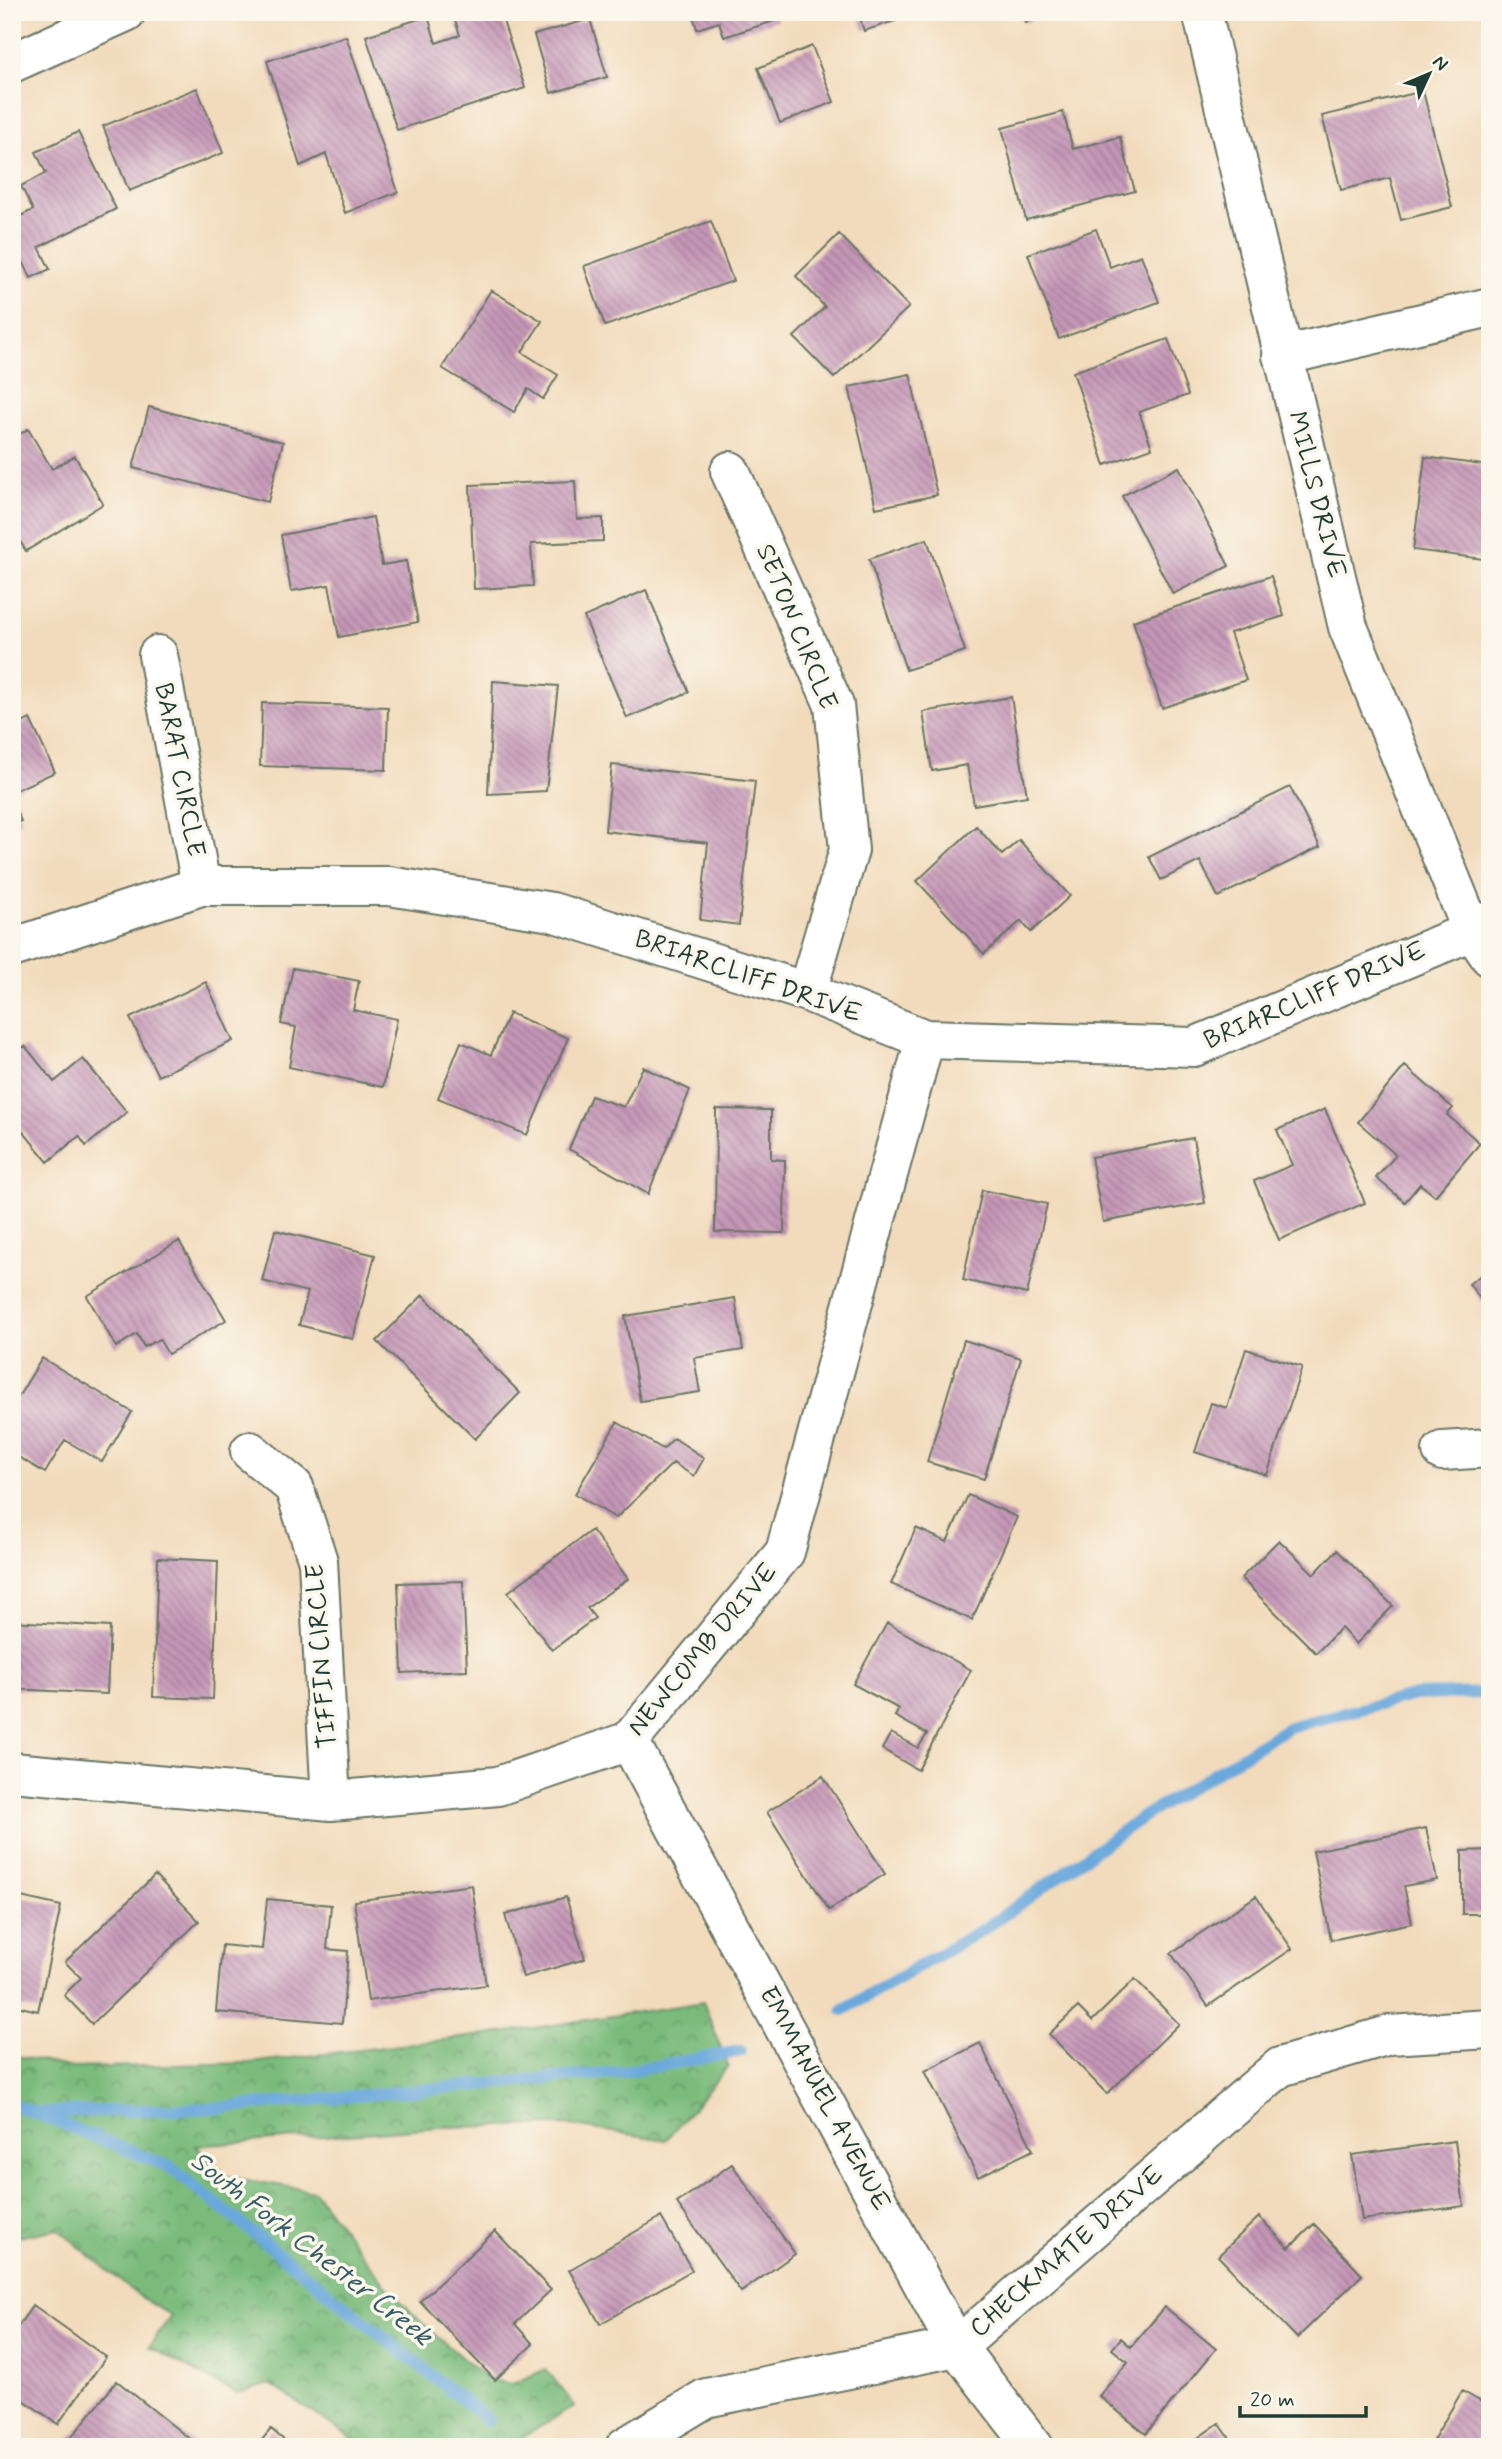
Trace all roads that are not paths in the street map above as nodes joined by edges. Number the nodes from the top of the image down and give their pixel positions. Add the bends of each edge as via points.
1 (126, 12) edge
2 (1202, 12) edge
3 (12, 63) edge
4 (1490, 307) edge
5 (1282, 356) junction
6 (730, 471) dead end
7 (158, 655) dead end
8 (201, 886) junction
9 (1484, 936) edge
10 (12, 948) edge
11 (807, 992) junction
12 (925, 1040) junction
13 (1490, 1448) edge
14 (250, 1451) dead end
15 (1442, 1451) dead end
16 (629, 1741) junction
17 (12, 1772) edge
18 (331, 1801) junction
19 (1490, 2029) edge
20 (957, 2347) junction
21 (625, 2447) edge
22 (1034, 2447) edge

1 - 3 street
2 - 5 street, MILLS DRIVE
4 - 5 street
5 - 9 street, MILLS DRIVE via 1348,627
6 - 11 street, SETON CIRCLE via 834,705 849,850
7 - 8 street, BARAT CIRCLE
8 - 10 street, BRIARCLIFF DRIVE
8 - 11 street, BRIARCLIFF DRIVE via 389,886 552,912
9 - 12 street, BRIARCLIFF DRIVE via 1194,1047
11 - 12 street, BRIARCLIFF DRIVE
12 - 16 street, NEWCOMB DRIVE via 785,1552
13 - 15 street
14 - 18 street, TIFFIN CIRCLE via 294,1487 318,1561
16 - 18 street, NEWCOMB DRIVE via 498,1786
16 - 20 street, EMMANUEL AVENUE
17 - 18 street, NEWCOMB DRIVE
19 - 20 street, CHECKMATE DRIVE via 1390,2035 1280,2067
20 - 21 street, CHECKMATE DRIVE via 706,2398
20 - 22 street, EMMANUEL AVENUE

